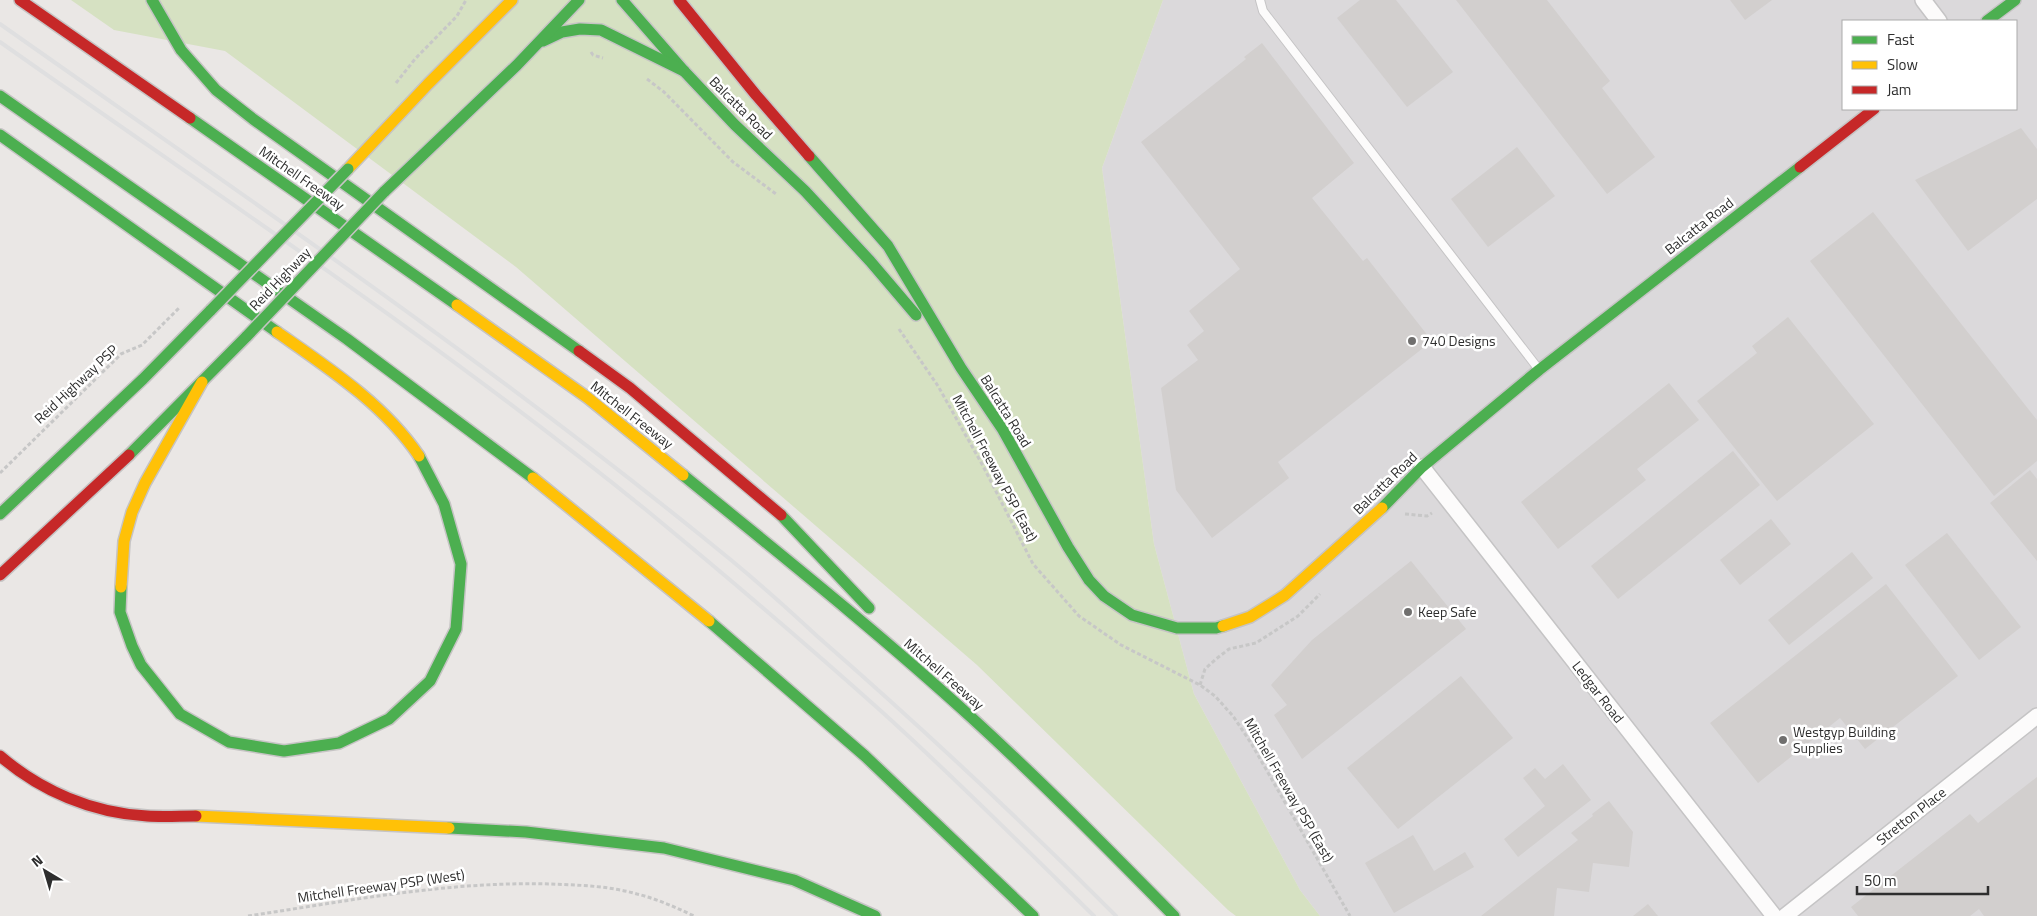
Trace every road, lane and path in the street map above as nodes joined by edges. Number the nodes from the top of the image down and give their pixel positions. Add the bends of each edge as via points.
1 (20, 0) edge
2 (152, 0) edge
3 (512, 0) edge
4 (579, 0) edge
5 (622, 0) edge
6 (679, 0) edge
7 (1260, 0) edge
8 (1923, 0) edge
9 (2015, 0) edge
10 (489, 7) dead end
11 (1938, 20) edge
12 (1988, 20) edge
13 (467, 43) junction
14 (535, 45) junction
15 (591, 51) dead end
16 (606, 58) dead end
17 (684, 71) junction
18 (642, 76) dead end
19 (0, 96) edge
20 (1873, 110) edge
21 (0, 135) edge
22 (779, 196) dead end
23 (184, 303) dead end
24 (894, 322) dead end
25 (961, 368) junction
26 (1539, 370) junction
27 (202, 382) junction
28 (1422, 467) junction
29 (0, 473) edge
30 (0, 514) edge
31 (0, 575) edge
32 (877, 617) dead end
33 (891, 631) dead end
34 (1229, 649) dead end
35 (1200, 685) junction
36 (2037, 716) edge
37 (971, 717) junction
38 (0, 756) edge
39 (248, 916) edge
40 (694, 916) edge
41 (875, 916) edge
42 (1033, 916) edge
43 (1174, 916) edge
44 (1350, 916) edge
45 (1774, 916) edge
46 (1785, 916) edge

1 - 37 main road, Mitchell Freeway via 588,398 832,596
2 - 32 main road via 181,50 216,90 630,388 784,517
3 - 13 main road, Reid Highway
4 - 14 main road, Reid Highway
5 - 17 main road, Balcatta Road
6 - 25 main road, Balcatta Road via 756,95 888,246
7 - 26 lane via 1263,11
8 - 11 street
9 - 12 main road
10 - 13 main road
13 - 30 main road, Reid Highway, bridge via 143,379
14 - 17 main road via 562,32 580,28 601,30
14 - 27 main road, Reid Highway, bridge via 384,192
15 - 16 path via 593,55
17 - 25 main road, Balcatta Road via 870,261
18 - 22 path via 664,92 733,162
19 - 42 main road via 424,395 549,490 761,664 864,755
20 - 26 main road, Balcatta Road
21 - 27 main road via 304,352 375,406 414,449 448,514 462,565 459,615 452,642 433,676 415,699 355,739 333,746 283,751 228,742 185,718 168,703 148,678 137,657 120,612 121,563 127,527 140,493
23 - 29 path, Reid Highway PSP via 142,345 121,354
24 - 35 path, Mitchell Freeway PSP (East) via 938,386 1033,564 1079,616 1136,653
25 - 28 main road, Balcatta Road via 1003,430 1089,580 1104,596 1132,615 1176,628 1216,628 1250,617 1285,595 1383,507
26 - 28 main road, Balcatta Road
27 - 31 main road, Reid Highway
28 - 45 street, Ledgar Road
33 - 37 main road
34 - 35 path via 1205,669
35 - 44 path, Mitchell Freeway PSP (East) via 1215,696 1247,736
36 - 46 street, Stretton Place
37 - 43 main road, Mitchell Freeway via 1073,813
38 - 41 main road via 24,775 56,793 85,805 134,814 526,832 664,848 794,880
39 - 40 path, Mitchell Freeway PSP (West) via 427,889 519,883 637,893

